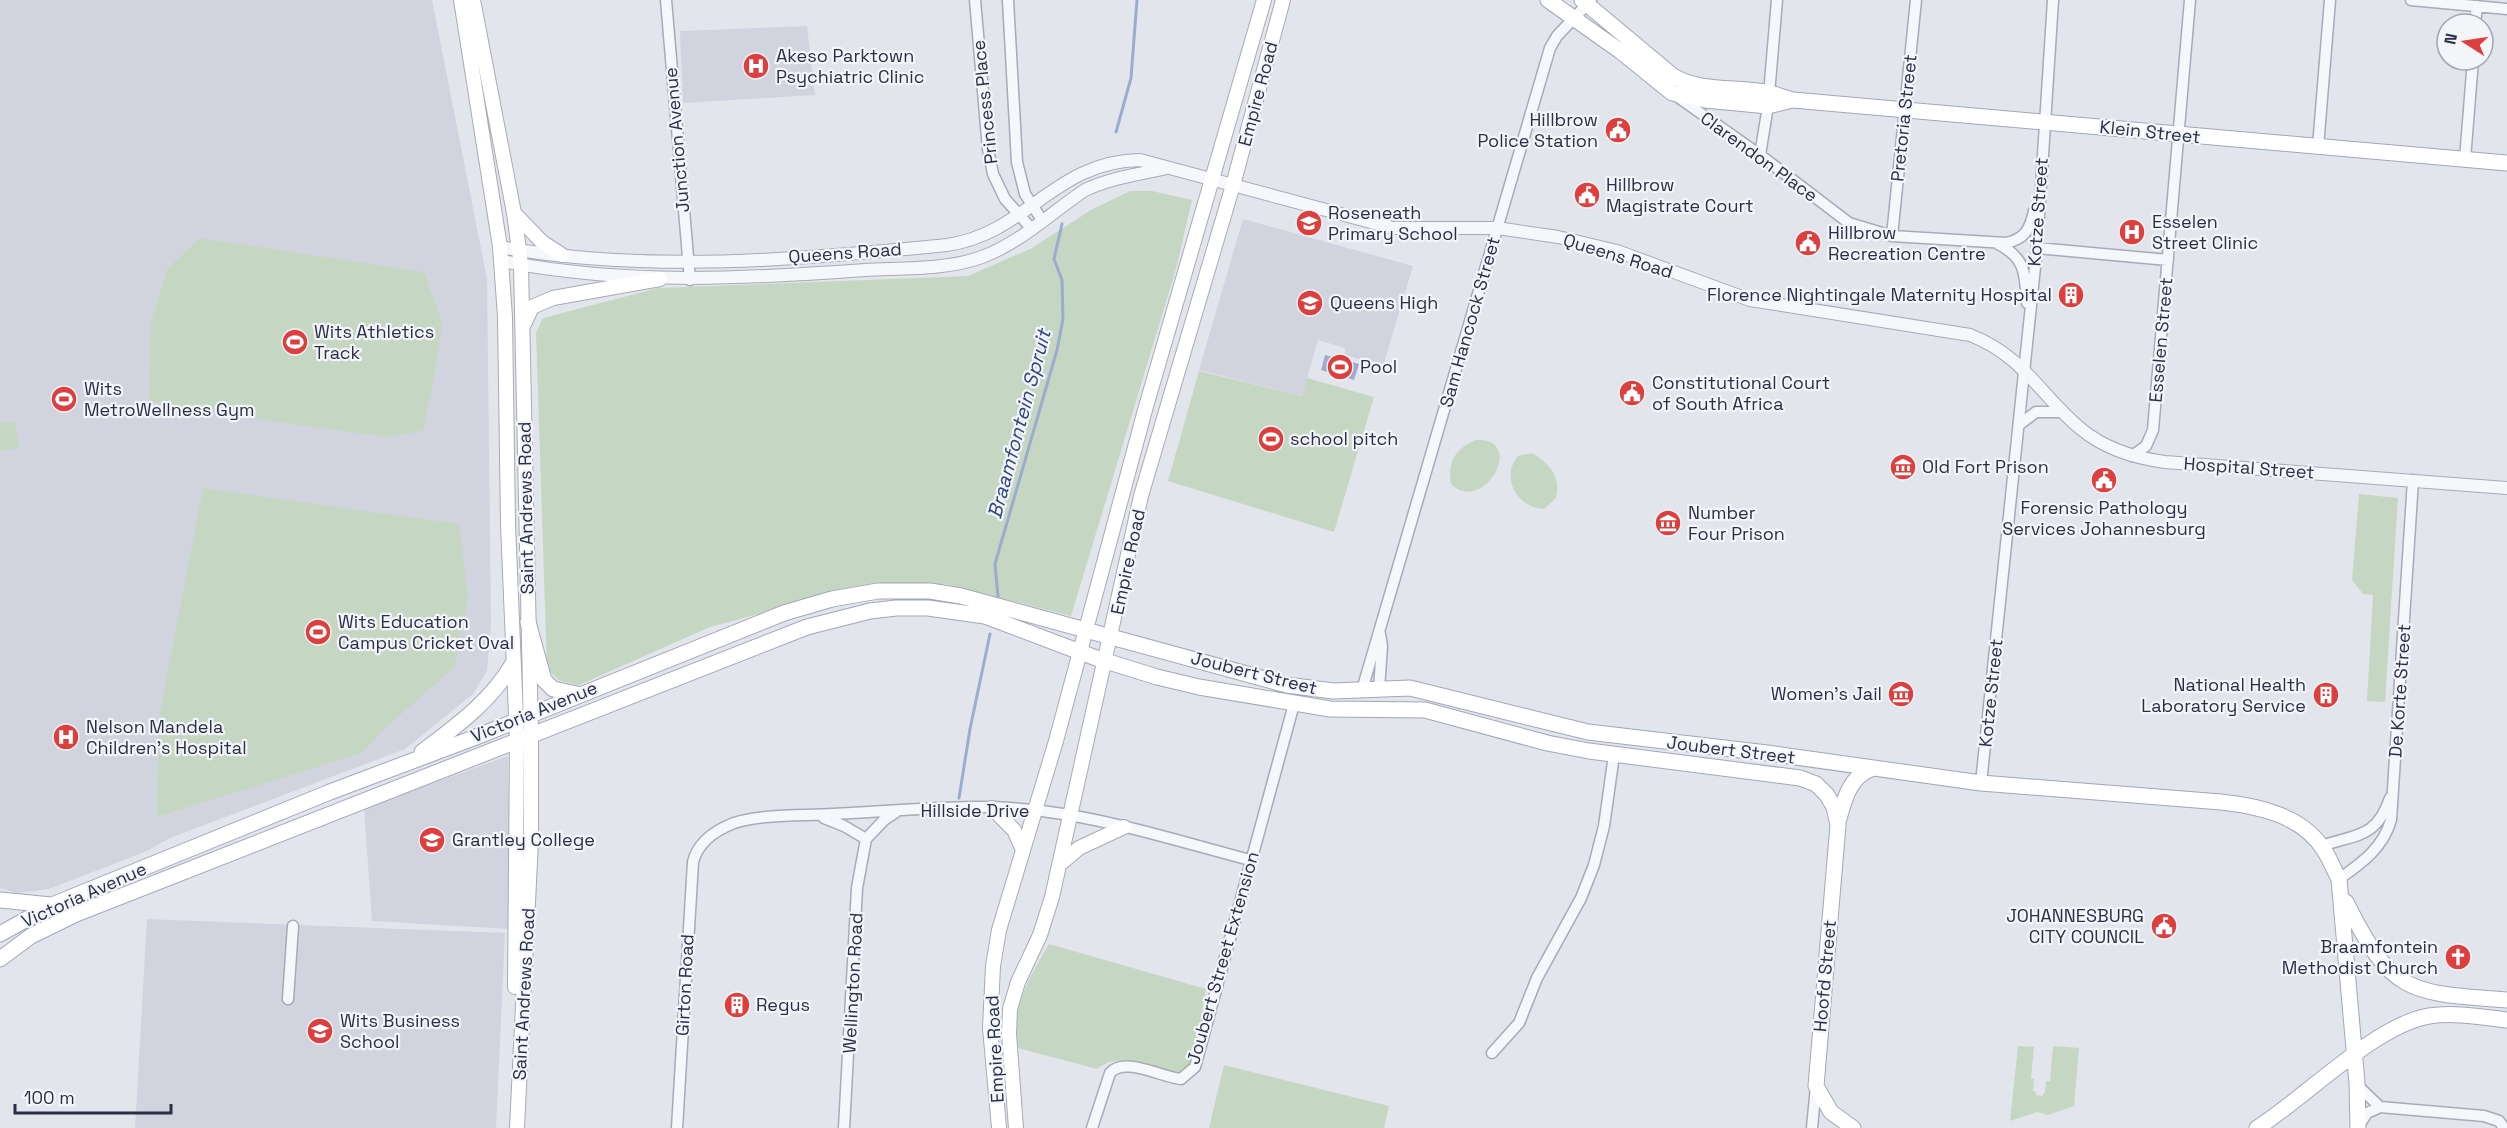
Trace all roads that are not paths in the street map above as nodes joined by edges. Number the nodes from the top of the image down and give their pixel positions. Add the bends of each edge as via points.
1 (461, 0) edge
2 (473, 0) edge
3 (666, 0) edge
4 (975, 0) edge
5 (1008, 0) edge
6 (1264, 0) edge
7 (1283, 0) edge
8 (1548, 0) edge
9 (1777, 0) edge
10 (1916, 0) edge
11 (2053, 0) edge
12 (2190, 0) edge
13 (2330, 0) edge
14 (2411, 0) edge
15 (1587, 1) edge
16 (2477, 6) junction
17 (2507, 9) edge
18 (2476, 12) edge
19 (1574, 18) junction
20 (2471, 72) edge
21 (1672, 93) junction
22 (1769, 99) junction
23 (1906, 109) junction
24 (2044, 121) junction
25 (2178, 135) junction
26 (2318, 147) junction
27 (1760, 155) junction
28 (2465, 159) junction
29 (2507, 163) edge
30 (1167, 168) junction
31 (1213, 179) junction
32 (1233, 185) junction
33 (2040, 190) junction
34 (1031, 205) junction
35 (514, 213) junction
36 (1020, 214) junction
37 (1036, 224) junction
38 (1497, 228) junction
39 (1892, 236) junction
40 (1997, 243) junction
41 (500, 247) junction
42 (2037, 248) junction
43 (519, 250) junction
44 (562, 255) junction
45 (2168, 260) junction
46 (502, 261) junction
47 (687, 262) junction
48 (521, 265) junction
49 (660, 279) junction
50 (690, 280) junction
51 (2029, 327) junction
52 (522, 330) junction
53 (2024, 369) junction
54 (2063, 412) junction
55 (2020, 424) junction
56 (2132, 456) junction
57 (2414, 480) junction
58 (2507, 488) edge
59 (528, 622) junction
60 (1086, 629) junction
61 (1380, 634) junction
62 (1112, 636) junction
63 (1081, 651) junction
64 (1106, 661) junction
65 (512, 665) junction
66 (1379, 689) junction
67 (1362, 690) junction
68 (577, 694) junction
69 (1294, 704) junction
70 (530, 713) junction
71 (515, 719) junction
72 (524, 737) junction
73 (1614, 755) junction
74 (407, 763) junction
75 (1871, 769) junction
76 (1981, 783) junction
77 (2392, 789) junction
78 (992, 808) junction
79 (1034, 810) junction
80 (896, 811) junction
81 (1070, 815) junction
82 (809, 816) junction
83 (1838, 825) junction
84 (1124, 827) junction
85 (866, 840) junction
86 (701, 845) joint
87 (2321, 846) junction
88 (1023, 850) junction
89 (1250, 860) junction
90 (1059, 865) junction
91 (2340, 887) junction
92 (0, 900) edge
93 (52, 905) junction
94 (294, 926) dead end
95 (0, 934) edge
96 (4, 954) edge
97 (288, 999) dead end
98 (2507, 1000) edge
99 (2507, 1020) edge
100 (1492, 1053) dead end
101 (2354, 1055) junction
102 (2357, 1085) junction
103 (1816, 1086) junction
104 (2380, 1107) junction
105 (508, 1128) edge
106 (517, 1128) edge
107 (677, 1128) edge
108 (844, 1128) edge
109 (999, 1128) edge
110 (1016, 1128) edge
111 (1092, 1128) edge
112 (1812, 1128) edge
113 (1853, 1128) edge
114 (2257, 1128) edge
115 (2358, 1128) edge
116 (2504, 1128) edge

1 - 41 main road, Saint Andrews Road
2 - 35 main road, Saint Andrews Road
3 - 47 street, Junction Avenue
4 - 36 street, Princess Place via 993,174 1005,199
5 - 34 street, Princess Place via 1017,162
6 - 31 main road, Empire Road
7 - 32 main road, Empire Road
8 - 19 main road, Clarendon Place
9 - 22 street
10 - 23 street, Pretoria Street
11 - 24 street, Kotze Street
12 - 25 street, Esselen Street
13 - 26 street
14 - 16 street
15 - 19 street, Sam Hancock Street
15 - 22 main road, Clarendon Place via 1681,81
16 - 17 street
16 - 18 street
19 - 21 main road, Clarendon Place
19 - 38 street, Sam Hancock Street via 1550,48
20 - 28 street
21 - 22 main road, Klein Street via 1705,100
21 - 27 street, Clarendon Place
22 - 23 main road, Klein Street
22 - 27 street
23 - 24 main road, Klein Street
23 - 39 street, Pretoria Street
24 - 25 main road, Klein Street
24 - 33 street, Kotze Street
25 - 26 main road, Klein Street
25 - 45 street, Esselen Street
26 - 28 main road, Klein Street
27 - 39 street, Clarendon Place via 1849,223
28 - 29 main road, Klein Street
30 - 31 street, Queens Road
30 - 34 street, Queens Road via 1140,160 1103,164 1073,177
30 - 37 street, Queens Road via 1100,183
31 - 32 street, Queens Road
31 - 60 main road, Empire Road
32 - 38 street, Queens Road via 1393,228
32 - 62 main road, Empire Road via 1153,453
33 - 40 street, Clarendon Place via 2030,227 2023,237
33 - 42 street, Kotze Street
34 - 36 street, Queens Road
34 - 37 street, Princess Place
35 - 43 main road, Saint Andrews Road
35 - 44 main road via 542,242
36 - 37 street, Princess Place
36 - 47 street, Queens Road via 989,233 960,243
37 - 50 street, Queens Road via 993,252 952,264
38 - 53 street, Queens Road via 1588,243 1750,300 1970,335 1999,349
38 - 61 street, Sam Hancock Street
39 - 40 street, Clarendon Place
40 - 51 street via 2021,262
41 - 43 street, Queens Road
41 - 46 main road, Saint Andrews Road
42 - 45 street
42 - 51 street, Kotze Street
43 - 44 street, Queens Road
43 - 48 main road, Saint Andrews Road
44 - 47 street, Queens Road
45 - 56 street, Esselen Street via 2153,430 2146,446
46 - 48 street, Queens Road
46 - 65 main road, Saint Andrews Road
47 - 50 street, Junction Avenue
48 - 49 street, Queens Road
48 - 52 main road, Saint Andrews Road
49 - 50 street, Queens Road
49 - 52 main road via 540,303 532,307
51 - 53 street, Kotze Street
52 - 59 main road, Saint Andrews Road
53 - 54 street, Hospital Street
53 - 55 street, Kotze Street
54 - 55 street via 2036,412
54 - 56 street, Hospital Street via 2097,441
55 - 76 street, Kotze Street
56 - 57 street, Hospital Street via 2165,462
57 - 58 street, Hospital Street
57 - 77 street, De Korte Street
59 - 68 main road via 544,680 553,688
59 - 70 main road, Saint Andrews Road
60 - 62 main road, Joubert Street
60 - 63 main road, Empire Road
60 - 68 main road, Victoria Avenue via 961,596 930,591 878,591 784,613
61 - 66 street, Sam Hancock Street
61 - 67 street, Sam Hancock Street
62 - 64 main road, Empire Road
62 - 67 main road, Joubert Street via 1287,685 1315,690
63 - 64 main road, Joubert Street
63 - 72 main road, Victoria Avenue via 985,616 928,608 870,611 807,627
63 - 79 main road, Empire Road
64 - 69 main road, Joubert Street via 1199,687
64 - 81 main road, Empire Road
65 - 71 main road, Saint Andrews Road
65 - 74 main road via 483,703
66 - 67 main road, Joubert Street
66 - 75 main road, Joubert Street via 1410,688 1588,732
68 - 70 main road, Victoria Avenue
69 - 73 main road, Joubert Street via 1346,711 1433,711 1556,745
69 - 89 street, Joubert Street Extension
70 - 71 main road, Victoria Avenue
70 - 72 main road, Saint Andrews Road
71 - 72 main road, Saint Andrews Road
71 - 74 main road, Victoria Avenue
72 - 96 main road, Victoria Avenue via 76,914
72 - 105 main road, Saint Andrews Road
72 - 106 main road, Saint Andrews Road via 530,882
73 - 83 main road, Joubert Street via 1809,781 1831,801
73 - 100 street via 1604,826 1581,898 1537,978 1519,1023
74 - 93 main road, Victoria Avenue
75 - 76 main road, Joubert Street
75 - 83 main road via 1854,781
76 - 87 main road, Joubert Street via 2247,804 2295,823
77 - 87 street via 2383,816 2372,828 2353,838
77 - 91 street, De Korte Street via 2391,820 2382,843
78 - 79 street, Hillside Drive
78 - 80 street, Hillside Drive
78 - 88 main road via 1010,824
79 - 81 street, Hillside Drive
79 - 88 main road, Empire Road
80 - 82 street, Hillside Drive
80 - 85 street
81 - 84 street, Hillside Drive
81 - 90 main road, Empire Road
82 - 85 street via 834,820
82 - 86 street, Hillside Drive via 735,823
83 - 103 main road, Hoofd Street
84 - 89 street, Hillside Drive
84 - 90 main road via 1078,848
85 - 108 street, Wellington Road via 857,888
86 - 107 street, Girton Road via 693,862
87 - 91 main road, Joubert Street
88 - 109 main road, Empire Road via 999,930 993,966 990,1028
89 - 111 street, Joubert Street Extension via 1195,1067 1180,1079 1128,1066 1116,1067 1110,1073
90 - 110 main road, Empire Road via 1046,918 1010,1009
91 - 98 main road, Joubert Street via 2373,952 2408,985 2432,993
91 - 101 main road
92 - 93 main road
93 - 95 main road, Victoria Avenue
94 - 97 street
95 - 96 street
99 - 101 main road via 2444,1015 2419,1018
101 - 102 main road
101 - 114 main road
102 - 104 street
102 - 115 main road
103 - 112 street, Hoofd Street
103 - 113 main road via 1831,1112
104 - 115 street via 2367,1113
104 - 116 street via 2484,1116 2499,1121

